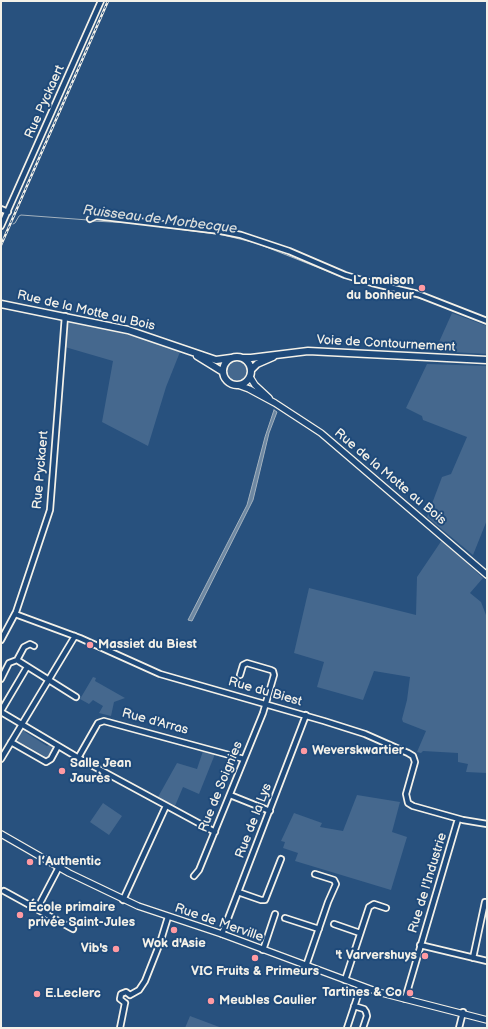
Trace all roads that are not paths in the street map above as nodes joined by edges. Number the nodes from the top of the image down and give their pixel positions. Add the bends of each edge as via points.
1 (101, 1) edge
2 (1, 209) edge
3 (8, 212) junction
4 (90, 219) dead end
5 (1, 226) edge
6 (1, 304) edge
7 (66, 316) junction
8 (487, 321) edge
9 (187, 350) junction
10 (284, 354) junction
11 (231, 358) junction
12 (243, 358) junction
13 (487, 360) edge
14 (223, 372) junction
15 (251, 374) junction
16 (238, 385) junction
17 (275, 403) junction
18 (487, 575) edge
19 (15, 614) junction
20 (75, 636) junction
21 (1, 640) edge
22 (34, 646) dead end
23 (17, 660) junction
24 (27, 667) junction
25 (240, 675) dead end
26 (1, 678) edge
27 (49, 681) junction
28 (76, 697) dead end
29 (266, 704) junction
30 (1, 712) edge
31 (306, 715) junction
32 (22, 725) junction
33 (11, 742) junction
34 (58, 746) junction
35 (78, 758) junction
36 (244, 759) junction
37 (1, 760) edge
38 (230, 795) junction
39 (166, 806) junction
40 (270, 811) junction
41 (458, 819) junction
42 (487, 824) edge
43 (214, 832) junction
44 (1, 834) edge
45 (281, 859) dead end
46 (59, 868) junction
47 (315, 874) dead end
48 (194, 876) dead end
49 (4, 891) dead end
50 (238, 892) junction
51 (123, 900) junction
52 (485, 902) dead end
53 (386, 908) dead end
54 (37, 909) junction
55 (275, 914) dead end
56 (168, 917) junction
57 (285, 918) dead end
58 (334, 924) dead end
59 (73, 930) dead end
60 (319, 930) junction
61 (360, 933) junction
62 (222, 934) junction
63 (420, 945) junction
64 (263, 950) junction
65 (473, 958) junction
66 (487, 961) edge
67 (306, 966) junction
68 (345, 980) junction
69 (361, 986) junction
70 (130, 995) junction
71 (405, 999) junction
72 (125, 1003) junction
73 (354, 1006) junction
74 (463, 1013) junction
75 (487, 1017) edge
76 (487, 1020) edge
77 (120, 1028) edge
78 (347, 1028) edge
79 (363, 1028) edge
80 (459, 1028) edge

1 - 3 street, Rue Pyckaert
2 - 3 street
3 - 5 street, Rue Pyckaert
4 - 8 street via 96,216 241,235 286,250 345,275 418,294
6 - 7 main road, Rue de la Motte au Bois
7 - 9 main road, Rue de la Motte au Bois via 128,330
7 - 19 street, Rue Pyckaert via 50,506
9 - 11 main road, Rue de la Motte au Bois via 216,360
9 - 14 main road, Rue de la Motte au Bois
10 - 12 main road
10 - 13 main road, Voie de Contournement via 303,351
10 - 15 main road via 255,365
11 - 12 main road
11 - 14 main road via 224,364
12 - 15 main road via 249,364
14 - 16 main road via 229,383
15 - 16 main road via 246,382
15 - 17 street, Rue de la Motte au Bois via 255,385
16 - 17 street, Rue de la Motte au Bois
17 - 18 street, Rue de la Motte au Bois via 329,439
19 - 20 street, Rue du Biest
19 - 21 street, Rue Pyckaert
20 - 27 street
20 - 29 street, Rue du Biest via 156,672
22 - 23 street via 26,646
23 - 24 street
23 - 26 street via 9,663
24 - 27 street
24 - 30 street
25 - 29 street, Rue de Soignies via 243,665 247,663 273,671 274,677
27 - 28 street
27 - 32 street
29 - 31 street, Rue du Biest
29 - 36 street, Rue de Soignies
30 - 32 street
31 - 40 street, Rue de la Lys
31 - 41 street, Rue du Biest via 357,731 410,754 415,762 406,794 407,802
32 - 33 street
32 - 34 street
33 - 34 street via 46,762 51,759
33 - 37 street
34 - 35 street
35 - 36 street, Rue d'Arras via 98,723 104,721
35 - 39 street
36 - 38 street, Rue de Soignies
38 - 40 street
38 - 43 street, Rue de Soignies
39 - 43 street
39 - 51 street
40 - 50 street, Rue de la Lys
41 - 42 street
41 - 63 street, Rue de l'Industrie
43 - 48 street, Rue de Soignies via 199,870
44 - 46 street, Rue de Merville
45 - 50 street via 265,900
46 - 51 street, Rue de Merville
46 - 54 street
47 - 60 street via 336,883
49 - 54 street
50 - 62 street, Rue de la Lys
51 - 56 street, Rue de Merville
52 - 65 street
53 - 61 street via 372,904
54 - 59 street
55 - 64 street
56 - 62 street, Rue de Merville
56 - 70 street via 145,981 139,990
57 - 60 street
58 - 61 street
60 - 67 street
61 - 68 street
62 - 64 street, Rue de Merville
63 - 65 street
63 - 71 street, Rue de l'Industrie
64 - 67 street, Rue de Merville
65 - 66 street
67 - 68 street, Rue de Merville
68 - 69 street, Rue de Merville
69 - 71 street, Rue de Merville
69 - 73 street
70 - 72 street via 130,1000
70 - 72 street via 126,992 121,994 120,1000
71 - 74 street, Rue de Merville
72 - 77 street
73 - 78 street
73 - 79 street via 366,1012
74 - 75 street, Rue de Merville
74 - 76 street, Rue de Merville
74 - 80 street

